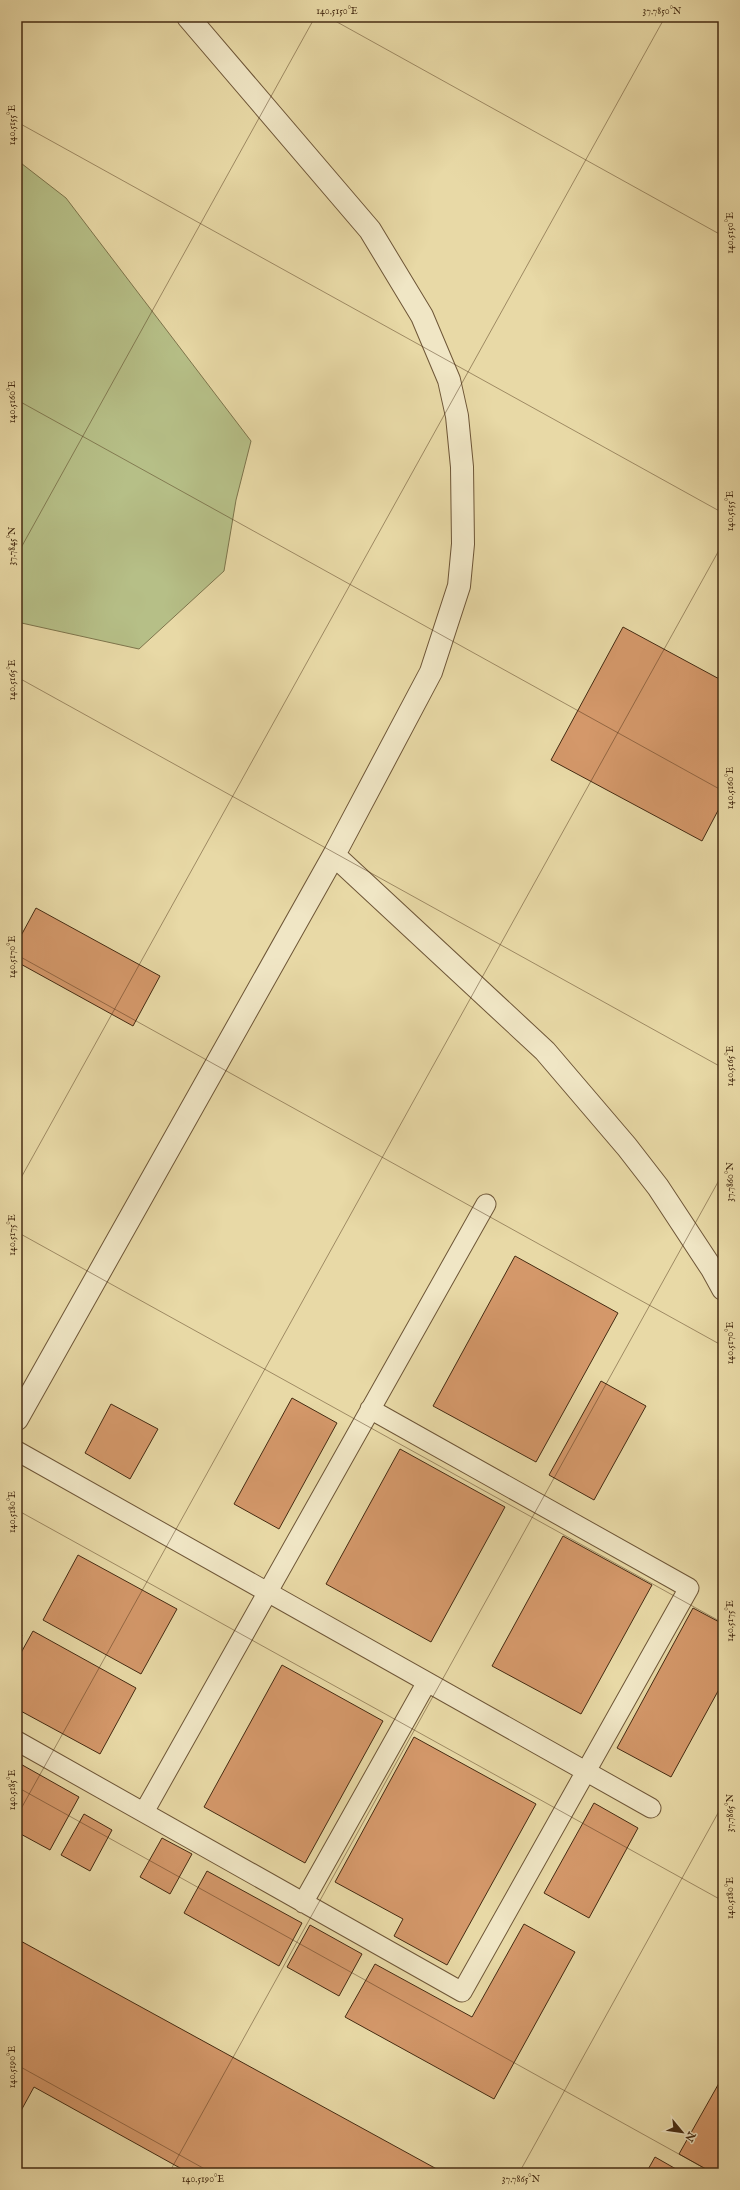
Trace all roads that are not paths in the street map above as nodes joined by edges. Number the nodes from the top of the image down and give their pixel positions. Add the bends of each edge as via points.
1 (188, 17) edge
2 (334, 854) junction
3 (486, 1204) dead end
4 (723, 1289) edge
5 (370, 1409) junction
6 (17, 1419) edge
7 (17, 1452) edge
8 (267, 1592) junction
9 (427, 1682) junction
10 (17, 1741) edge
11 (586, 1771) junction
12 (650, 1808) dead end
13 (144, 1812) junction
14 (303, 1903) junction

1 - 2 street via 370,230 422,316 449,380 457,416 462,467 463,544 459,586 430,672
2 - 4 street via 545,1052 658,1187
2 - 6 street
3 - 5 lane
5 - 8 lane
5 - 11 lane via 689,1588
7 - 8 lane
8 - 9 lane
8 - 13 lane
9 - 11 lane
9 - 14 lane
10 - 13 lane
11 - 12 lane
11 - 14 lane via 462,1992
13 - 14 lane

